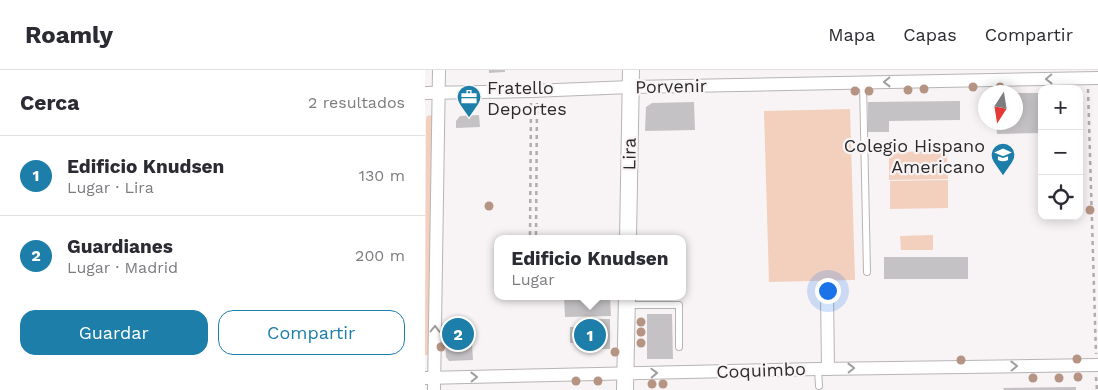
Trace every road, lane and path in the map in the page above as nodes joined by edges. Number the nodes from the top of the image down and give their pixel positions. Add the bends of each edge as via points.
1 (439, 70) edge
2 (631, 70) edge
3 (1009, 75) edge
4 (863, 76) edge
5 (938, 76) edge
6 (1093, 78) edge
7 (631, 87) junction
8 (425, 93) edge
9 (438, 93) junction
10 (537, 108) dead end
11 (531, 109) dead end
12 (628, 235) edge
13 (867, 272) dead end
14 (827, 293) dead end
15 (627, 300) edge
16 (679, 348) dead end
17 (1097, 365) edge
18 (823, 369) junction
19 (431, 382) edge
20 (625, 382) edge
21 (819, 386) dead end
22 (1097, 390) edge

1 - 9 street
2 - 7 main road, Lira
3 - 5 street, Porvenir
6 -> 3 street, Porvenir
5 -> 4 street, Porvenir
4 - 7 street, Porvenir
4 - 13 lane
6 - 17 path
7 - 9 street, Porvenir
7 - 12 main road, Lira
8 - 9 street, Porvenir
19 -> 9 street
10 - 11 path via 536,234 530,234
14 - 18 street
15 - 16 lane via 679,305
15 - 20 main road
18 -> 17 street, Coquimbo
17 - 22 path
20 -> 18 street, Coquimbo
18 - 21 lane
19 -> 20 street, Coquimbo

